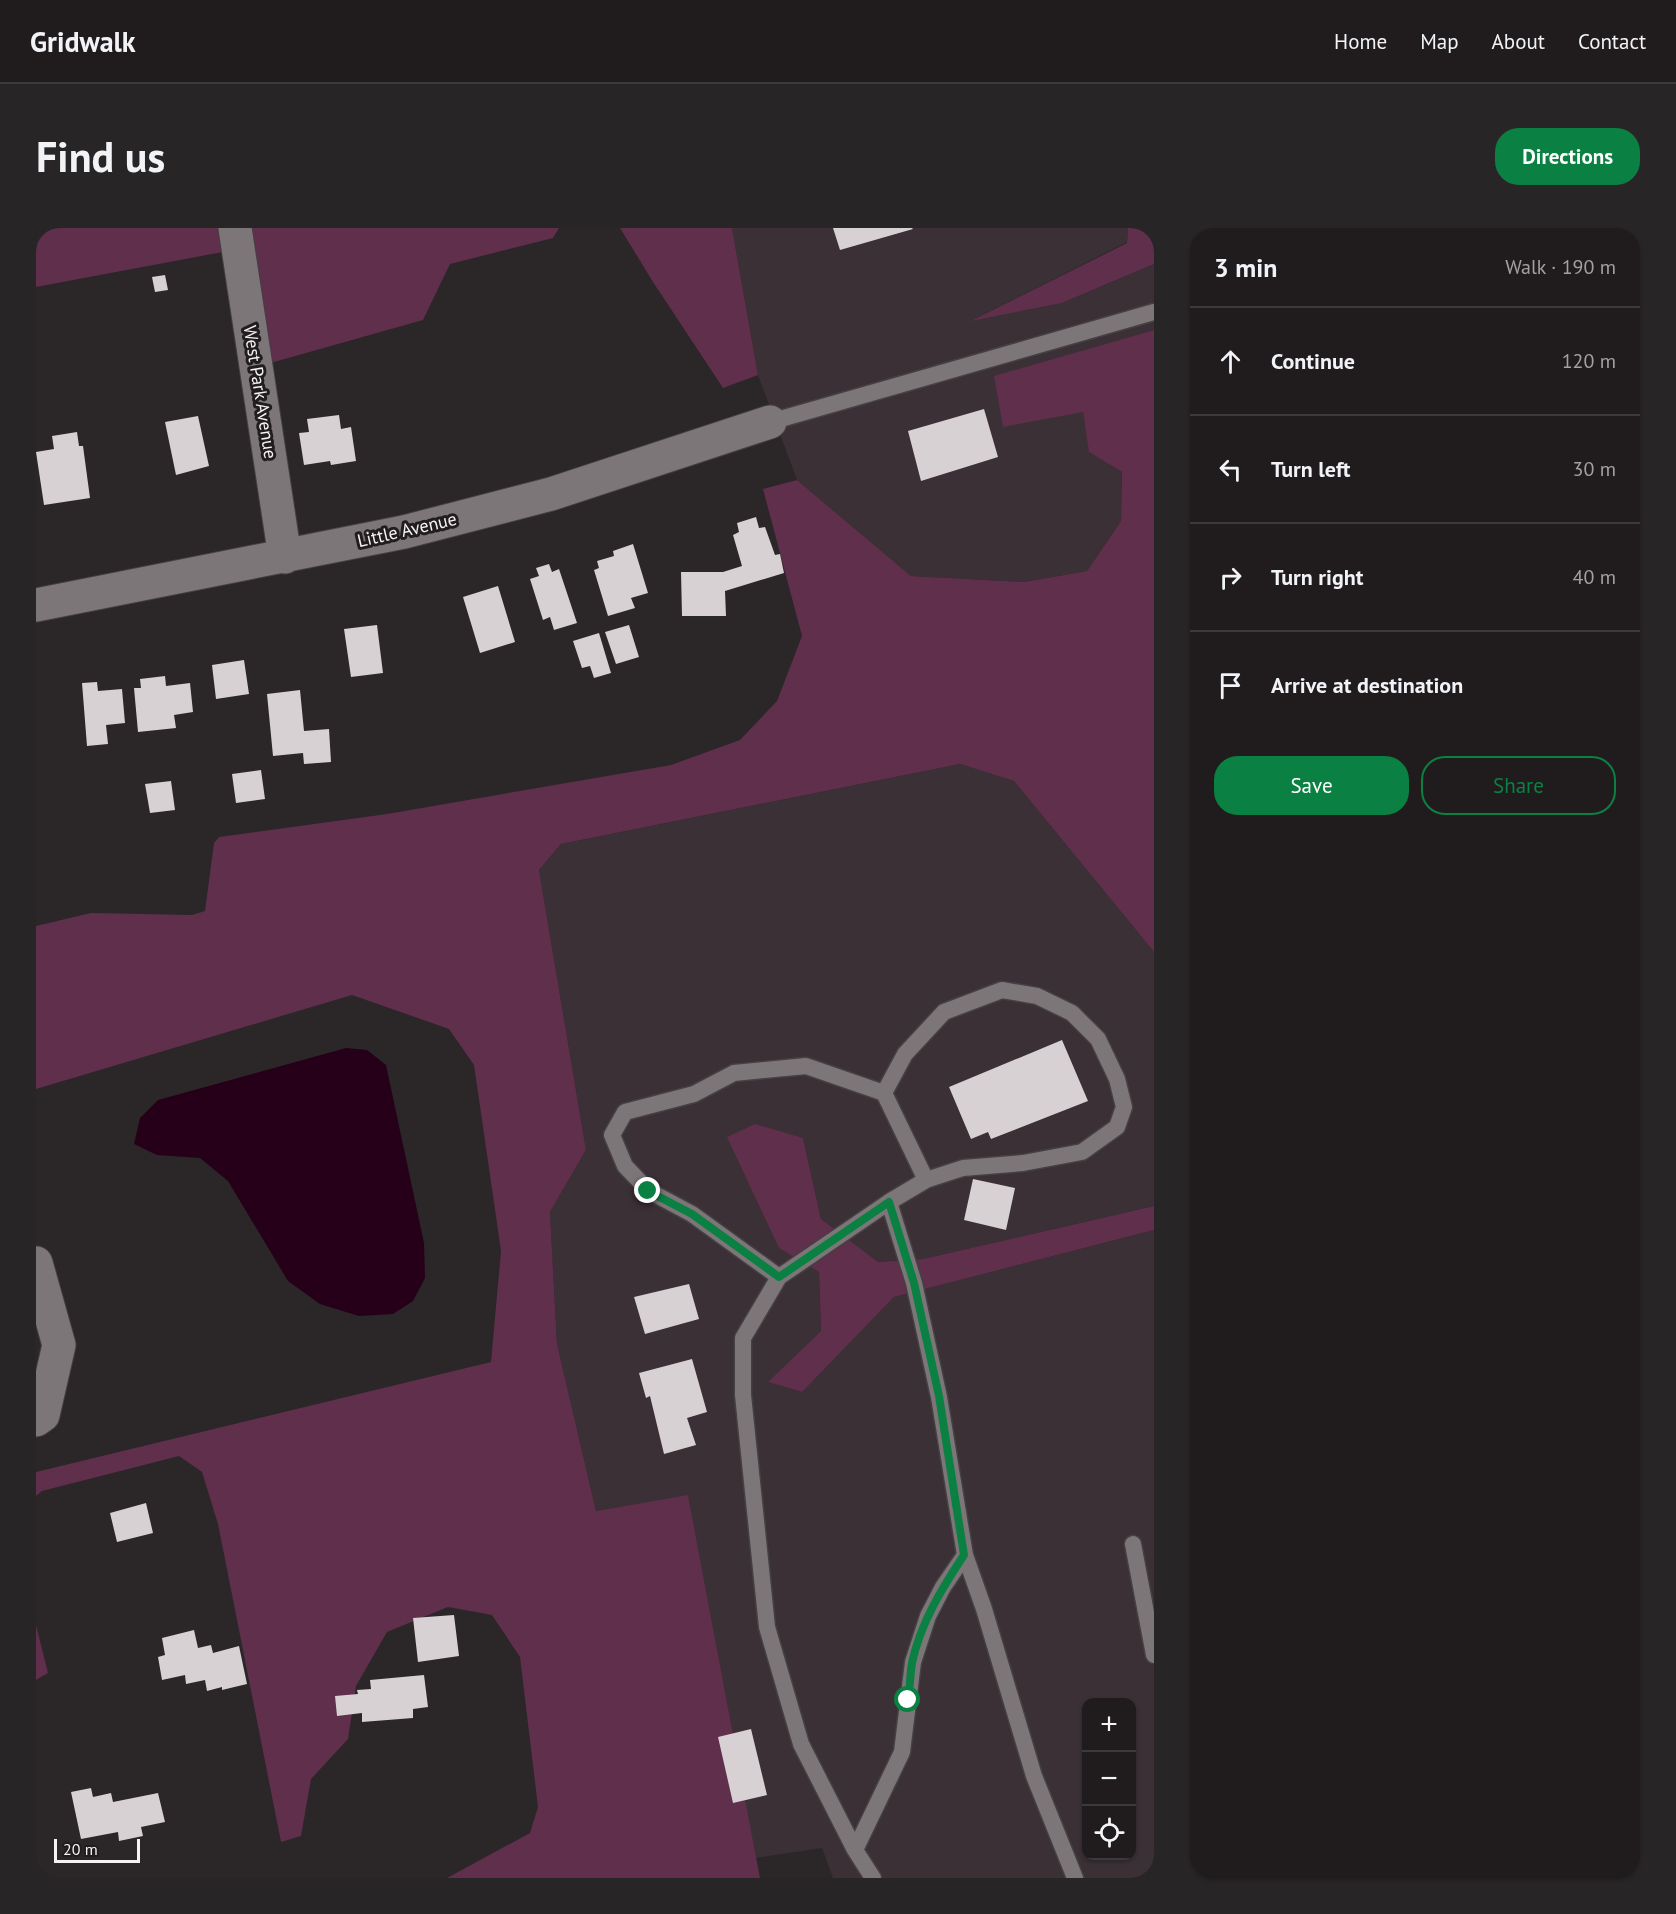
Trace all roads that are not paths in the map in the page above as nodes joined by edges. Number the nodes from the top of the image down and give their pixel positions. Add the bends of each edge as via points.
1 (235, 228) edge
2 (1154, 312) edge
3 (770, 422) joint
4 (285, 556) junction
5 (36, 604) edge
6 (884, 1093) junction
7 (926, 1180) junction
8 (889, 1202) junction
9 (36, 1263) edge
10 (779, 1277) junction
11 (36, 1420) edge
12 (1133, 1544) dead end
13 (964, 1555) junction
14 (1154, 1655) edge
15 (855, 1850) junction
16 (873, 1878) edge
17 (1075, 1878) edge

1 - 4 street, West Park Avenue
2 - 3 lane
3 - 4 street, Little Avenue via 551,494 404,532
4 - 5 street, Little Avenue
6 - 7 lane
6 - 7 lane via 905,1054 944,1012 1002,990 1037,996 1072,1013 1098,1039 1117,1079 1124,1107 1117,1127 1082,1152 1023,1163 963,1168
6 - 10 lane via 806,1066 734,1073 694,1094 625,1112 612,1135 625,1166 648,1191 692,1214
7 - 8 lane
8 - 10 lane
8 - 13 lane via 914,1283 939,1396
9 - 11 street via 59,1345 43,1416
10 - 15 lane via 743,1338 743,1395 767,1626 801,1744
12 - 14 lane
13 - 15 lane via 928,1616 913,1662 902,1752
13 - 17 lane via 1034,1776
15 - 16 lane

